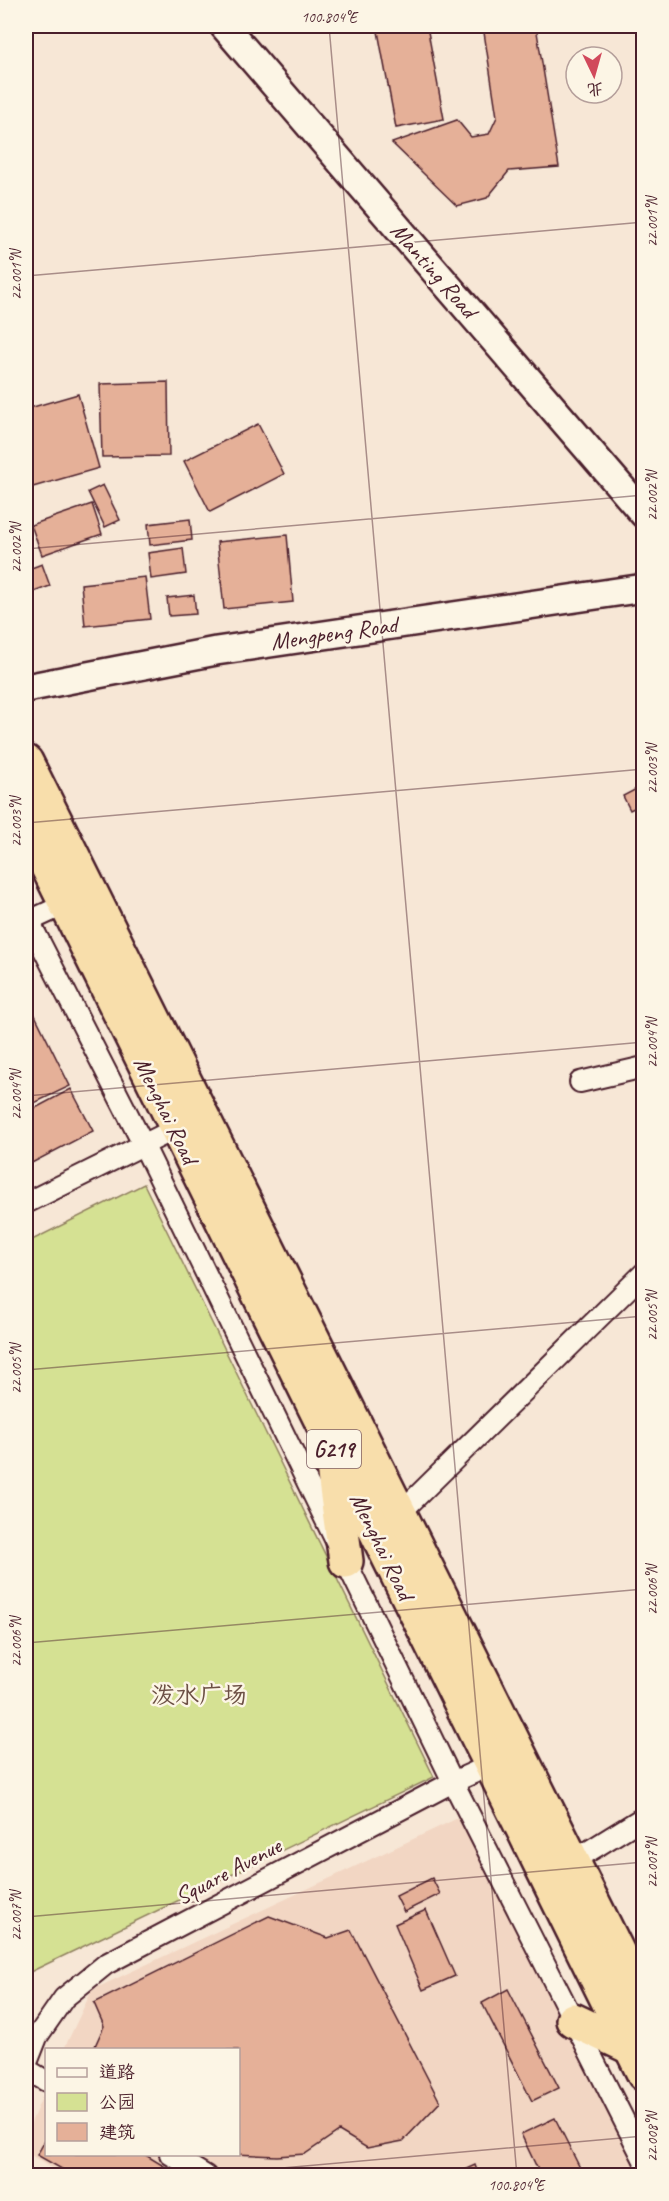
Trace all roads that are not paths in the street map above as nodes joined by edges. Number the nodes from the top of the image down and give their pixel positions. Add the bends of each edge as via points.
1 (224, 26) edge
2 (644, 514) edge
3 (644, 588) edge
4 (26, 688) edge
5 (26, 762) edge
6 (26, 823) edge
7 (66, 904) junction
8 (27, 918) edge
9 (644, 1067) edge
10 (580, 1082) dead end
11 (175, 1129) junction
12 (143, 1144) junction
13 (26, 1203) edge
14 (644, 1273) edge
15 (329, 1438) junction
16 (400, 1513) junction
17 (346, 1562) junction
18 (505, 1758) junction
19 (453, 1782) junction
20 (644, 1817) edge
21 (573, 1861) junction
22 (644, 2005) edge
23 (573, 2020) junction
24 (637, 2060) edge
25 (26, 2067) edge
26 (45, 2080) edge
27 (173, 2156) edge
28 (644, 2160) edge
29 (206, 2175) edge

1 - 2 street, Manting Road
3 - 4 street, Mengpeng Road via 223,649
5 - 16 highway, Menghai Road / G219
6 - 7 highway, Menghai Road / G219
7 - 8 street
7 - 11 highway, Menghai Road / G219
8 - 12 street
9 - 10 street
11 - 12 street
11 - 15 highway, Menghai Road / G219
12 - 13 street
12 - 17 street
14 - 16 street
15 - 17 highway
15 - 18 highway, Menghai Road / G219
16 - 18 highway, Menghai Road / G219
17 - 19 street
18 - 19 street, Square Avenue
18 - 21 highway, Menghai Road / G219
18 - 24 highway, Menghai Road / G219
19 - 23 street
19 - 25 street, Square Avenue via 106,1964 64,1998 38,2037
20 - 21 street
21 - 22 highway, Menghai Road / G219
23 - 24 highway
23 - 28 street
25 - 26 street
27 - 29 street

